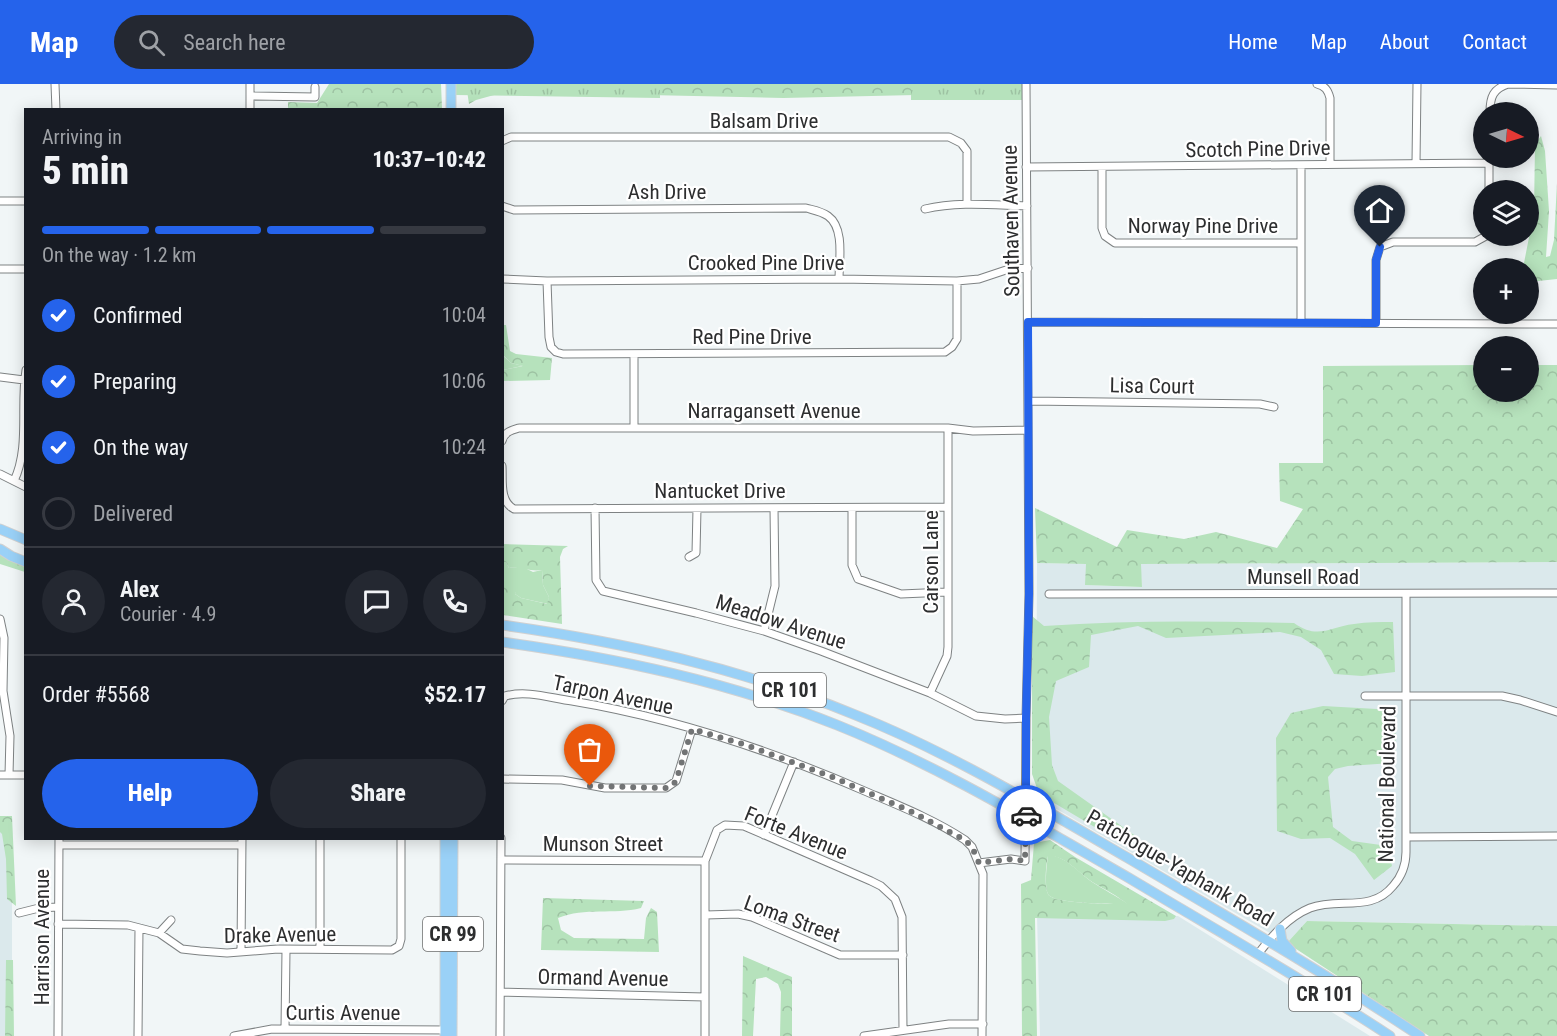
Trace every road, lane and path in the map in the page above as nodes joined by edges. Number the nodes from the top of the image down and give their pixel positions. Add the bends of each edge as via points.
1 (55, 84) edge
2 (250, 84) edge
3 (451, 84) edge
4 (1026, 84) edge
5 (1317, 84) edge
6 (1417, 84) edge
7 (1557, 84) edge
8 (315, 87) dead end
9 (250, 96) junction
10 (1491, 102) edge
11 (56, 108) edge
12 (250, 108) edge
13 (451, 108) edge
14 (504, 140) edge
15 (1473, 161) edge
16 (1330, 164) junction
17 (1416, 164) junction
18 (1301, 165) junction
19 (1026, 167) junction
20 (1102, 167) junction
21 (0, 201) edge
22 (24, 201) edge
23 (968, 204) junction
24 (1027, 206) junction
25 (504, 207) edge
26 (925, 209) dead end
27 (1473, 242) edge
28 (1301, 243) junction
29 (1028, 268) junction
30 (0, 269) edge
31 (24, 269) edge
32 (504, 279) edge
33 (839, 279) junction
34 (547, 281) junction
35 (957, 281) junction
36 (1028, 322) junction
37 (1301, 323) junction
38 (1376, 323) junction
39 (1557, 324) edge
40 (634, 354) junction
41 (0, 377) edge
42 (24, 380) joint
43 (1029, 401) junction
44 (1274, 407) dead end
45 (634, 427) junction
46 (948, 428) junction
47 (1028, 430) junction
48 (504, 435) edge
49 (0, 474) edge
50 (14, 481) junction
51 (24, 486) edge
52 (504, 496) edge
53 (948, 507) junction
54 (596, 508) junction
55 (774, 508) junction
56 (852, 508) junction
57 (697, 509) junction
58 (0, 528) edge
59 (24, 537) edge
60 (0, 548) edge
61 (689, 557) dead end
62 (24, 559) edge
63 (947, 592) junction
64 (1049, 594) dead end
65 (1406, 594) junction
66 (1557, 594) edge
67 (0, 619) edge
68 (504, 625) edge
69 (537, 630) junction
70 (504, 631) edge
71 (764, 631) junction
72 (504, 642) edge
73 (2, 691) edge
74 (930, 693) junction
75 (1365, 696) dead end
76 (1406, 696) junction
77 (504, 698) edge
78 (1557, 712) edge
79 (1026, 718) junction
80 (692, 729) junction
81 (794, 762) junction
82 (0, 775) edge
83 (9, 775) junction
84 (24, 775) edge
85 (504, 779) edge
86 (1026, 799) junction
87 (1026, 819) junction
88 (764, 835) junction
89 (1557, 836) edge
90 (1406, 837) junction
91 (320, 840) edge
92 (401, 840) edge
93 (445, 840) edge
94 (453, 840) edge
95 (501, 840) edge
96 (60, 842) edge
97 (242, 842) edge
98 (501, 860) junction
99 (705, 861) junction
100 (979, 863) junction
101 (58, 907) junction
102 (18, 913) dead end
103 (706, 915) junction
104 (171, 920) dead end
105 (58, 924) junction
106 (139, 928) junction
107 (1280, 929) junction
108 (159, 933) junction
109 (1268, 941) junction
110 (320, 949) junction
111 (285, 950) junction
112 (241, 952) junction
113 (1258, 954) junction
114 (903, 955) junction
115 (1306, 964) junction
116 (501, 992) junction
117 (705, 997) junction
118 (983, 1024) junction
119 (285, 1029) junction
120 (903, 1030) junction
121 (258, 1033) edge
122 (338, 1033) edge
123 (449, 1033) edge
124 (58, 1036) edge
125 (138, 1036) edge
126 (234, 1036) edge
127 (500, 1036) edge
128 (705, 1036) edge
129 (864, 1036) edge
130 (982, 1036) edge
131 (1390, 1036) edge
132 (1420, 1036) edge

1 - 11 street
2 - 9 street
3 - 13 main road
4 - 19 street, Southaven Avenue
5 - 16 street via 1324,86 1330,98
6 - 17 street
7 - 10 street via 1500,86
8 - 9 street via 315,97
9 - 12 street
14 - 23 street, Balsam Drive via 511,137 949,137 961,143 967,152
15 - 17 street, Scotch Pine Drive
16 - 17 street, Scotch Pine Drive
16 - 18 street, Scotch Pine Drive
18 - 20 street, Scotch Pine Drive
18 - 28 street
19 - 20 street, Scotch Pine Drive
19 - 24 street, Southaven Avenue
20 - 28 street, Norway Pine Drive via 1102,228 1115,243
21 - 22 street
23 - 24 street
23 - 26 street
24 - 29 street, Southaven Avenue
25 - 33 street, Ash Drive via 514,210 806,208 830,217 837,229
27 - 38 street via 1393,242 1380,247 1376,260
28 - 37 street
29 - 35 street, Crooked Pine Drive
29 - 36 street, Southaven Avenue
30 - 31 street
32 - 34 street, Crooked Pine Drive
33 - 34 street, Crooked Pine Drive
33 - 35 street, Crooked Pine Drive
34 - 40 street, Red Pine Drive via 549,337 556,352
35 - 40 street, Red Pine Drive via 957,339 945,352
36 - 37 street
36 - 43 street, Southaven Avenue
37 - 38 street
38 - 39 street
40 - 45 street
41 - 42 street
42 - 50 street via 23,444
43 - 44 street, Lisa Court
43 - 47 street, Southaven Avenue
45 - 46 street, Narragansett Avenue
45 - 48 street, Narragansett Avenue via 519,428
46 - 47 street, Narragansett Avenue
46 - 53 street, Carson Lane
47 - 79 street, Southaven Avenue
49 - 50 street
50 - 51 street
52 - 54 street, Nantucket Drive via 508,506 514,509
53 - 56 street, Nantucket Drive
53 - 63 street, Carson Lane
54 - 57 street, Nantucket Drive
54 - 71 street, Meadow Avenue via 596,580 603,591
55 - 56 street, Nantucket Drive
55 - 57 street, Nantucket Drive
55 - 71 street via 775,586
56 - 63 street via 852,565 858,579 901,594
57 - 61 street via 696,553
58 - 59 main road
60 - 62 main road
63 - 74 street, Carson Lane via 947,656
64 - 65 street, Munsell Road
65 - 66 street, Munsell Road
65 - 76 street, National Boulevard
67 - 73 street via 4,638
68 - 69 main road, Patchogue-Yaphank Road / CR 101
69 - 70 main road
69 - 86 main road, Patchogue-Yaphank Road / CR 101 via 670,655 802,694 902,735
71 - 74 street, Meadow Avenue
72 - 87 main road, Patchogue-Yaphank Road / CR 101 via 626,662 706,681 784,706 886,746 960,781
73 - 83 street via 10,730
74 - 79 street, Meadow Avenue via 976,716
75 - 76 street
76 - 78 street via 1502,696
76 - 90 street, National Boulevard
77 - 80 street, Tarpon Avenue via 522,693 616,709
79 - 86 street, Southaven Avenue
80 - 81 street, Tarpon Avenue
80 - 85 street via 676,781 666,788 605,788 562,780
81 - 88 street
81 - 100 street, Tarpon Avenue via 910,811 960,837 972,847
82 - 83 street
83 - 84 street
86 - 87 street, Southaven Avenue
86 - 109 main road, Patchogue-Yaphank Road / CR 101
87 - 100 street, Southaven Avenue via 1025,861
87 - 113 main road, Patchogue-Yaphank Road / CR 101
88 - 99 street, Forte Avenue via 744,826 725,825 717,830
88 - 114 street, Forte Avenue via 888,892 902,916
89 - 90 street
90 - 107 street, National Boulevard via 1404,869 1388,892 1368,903 1315,907
91 - 110 street
92 - 110 street, Drake Avenue via 399,946 385,951
93 - 123 main road, CR 99
94 - 123 main road, CR 99
95 - 98 street
96 - 97 street
96 - 101 street, Harrison Avenue
97 - 112 street
98 - 99 street, Munson Street
98 - 116 street
99 - 103 street, Forte Avenue
100 - 118 street, Tarpon Avenue via 983,874
101 - 102 street
101 - 105 street, Harrison Avenue
103 - 114 street, Loma Street via 738,914 752,918 840,955
103 - 117 street, Forte Avenue
104 - 108 street
105 - 106 street, Drake Avenue
105 - 124 street, Harrison Avenue
106 - 108 street, Drake Avenue
106 - 125 street
107 - 109 street, National Boulevard
107 - 115 main road via 1284,944
108 - 112 street, Drake Avenue via 182,949
109 - 113 street, National Boulevard
109 - 115 main road, Patchogue-Yaphank Road / CR 101
110 - 111 street, Drake Avenue
111 - 112 street, Drake Avenue
111 - 119 street
113 - 131 main road, Patchogue-Yaphank Road / CR 101
114 - 120 street, Forte Avenue
115 - 132 main road, Patchogue-Yaphank Road / CR 101
116 - 117 street, Ormand Avenue
116 - 127 street
117 - 128 street, Forte Avenue
118 - 120 street
118 - 130 street, Tarpon Avenue
119 - 121 street, Curtis Avenue
119 - 122 street, Curtis Avenue
120 - 129 street
121 - 126 street, Curtis Avenue
122 - 123 street, Curtis Avenue

